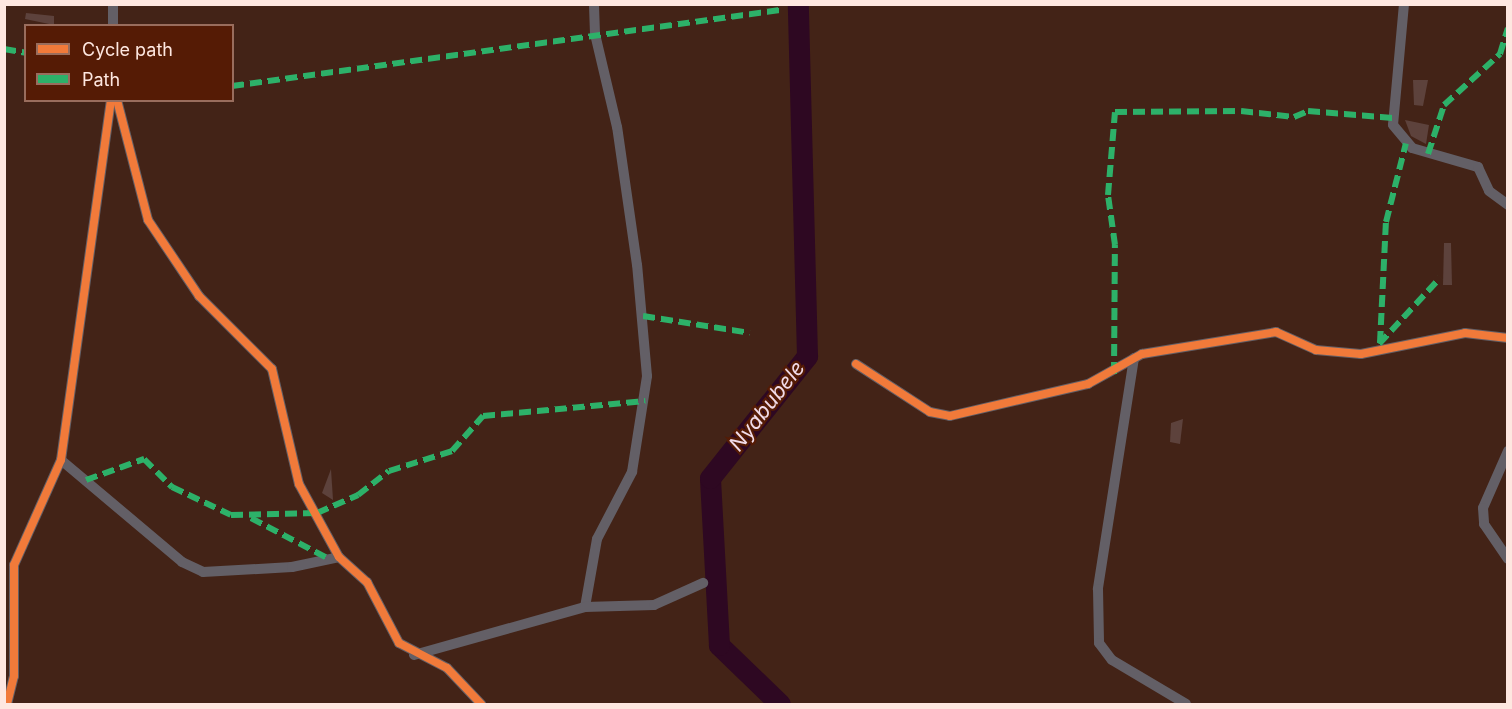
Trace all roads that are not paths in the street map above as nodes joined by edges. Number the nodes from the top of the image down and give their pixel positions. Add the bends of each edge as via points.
1 (113, 4) edge
2 (594, 4) edge
3 (1404, 4) edge
4 (113, 24) edge
5 (111, 102) edge
6 (118, 102) edge
7 (1508, 205) edge
8 (1508, 338) edge
9 (1134, 358) junction
10 (856, 363) dead end
11 (1508, 451) edge
12 (61, 460) junction
13 (339, 557) junction
14 (1508, 559) edge
15 (703, 583) dead end
16 (585, 607) junction
17 (414, 655) junction
18 (7, 705) edge
19 (481, 705) edge
20 (1186, 705) edge

1 - 4 street
2 - 16 street via 595,34 617,127 637,266 647,376 632,472 597,539
3 - 7 street via 1394,125 1412,148 1478,167 1489,191
5 - 12 street
6 - 13 street via 148,220 199,296 272,369 299,484
8 - 9 street via 1465,333 1361,354 1321,352 1276,332
9 - 10 street via 1088,384 950,416 930,412
9 - 20 street via 1098,589 1099,643 1112,660
11 - 14 street via 1483,508 1485,524
12 - 13 street via 182,562 203,572 292,567
12 - 18 street via 14,565 14,676
13 - 17 street via 367,582 399,643
15 - 16 street via 654,605
16 - 17 street
17 - 19 street via 447,668

